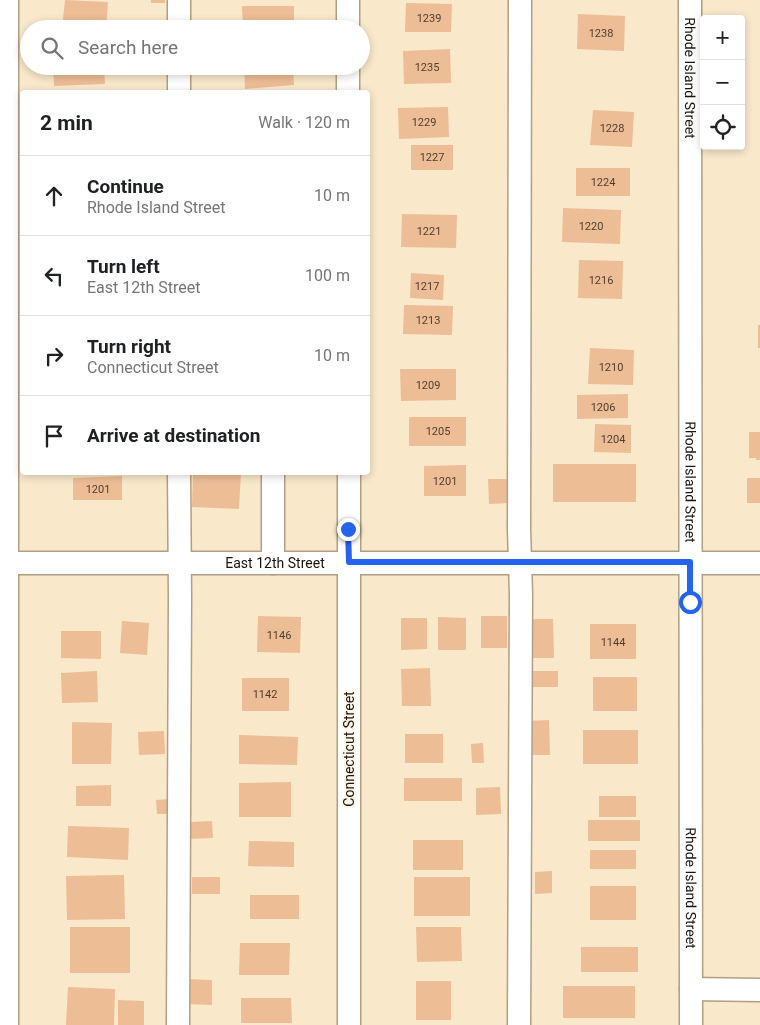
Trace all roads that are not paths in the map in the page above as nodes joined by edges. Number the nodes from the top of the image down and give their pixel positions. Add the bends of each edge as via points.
1 (7, 0) edge
2 (179, 0) edge
3 (348, 0) edge
4 (520, 0) edge
5 (690, 0) edge
6 (179, 20) edge
7 (348, 20) edge
8 (179, 75) edge
9 (348, 75) edge
10 (179, 90) edge
11 (348, 90) edge
12 (179, 475) edge
13 (273, 475) edge
14 (348, 475) edge
15 (349, 562) junction
16 (520, 562) junction
17 (690, 562) junction
18 (760, 562) edge
19 (4, 563) edge
20 (180, 563) junction
21 (273, 563) junction
22 (691, 989) junction
23 (760, 990) edge
24 (8, 1025) edge
25 (178, 1025) edge
26 (349, 1025) edge
27 (519, 1025) edge
28 (691, 1025) edge

1 - 19 street
2 - 6 street
3 - 7 street
4 - 16 street
5 - 17 street, Rhode Island Street
8 - 10 street
9 - 11 street
12 - 20 street
13 - 21 street
14 - 15 street, Connecticut Street
15 - 16 street, East 12th Street
15 - 21 street, East 12th Street
15 - 26 street, Connecticut Street
16 - 17 street, East 12th Street
16 - 27 street
17 - 18 street, East 12th Street
17 - 22 street, Rhode Island Street
19 - 20 street, East 12th Street
19 - 24 street
20 - 21 street, East 12th Street
20 - 25 street
22 - 23 street
22 - 28 street, Rhode Island Street

